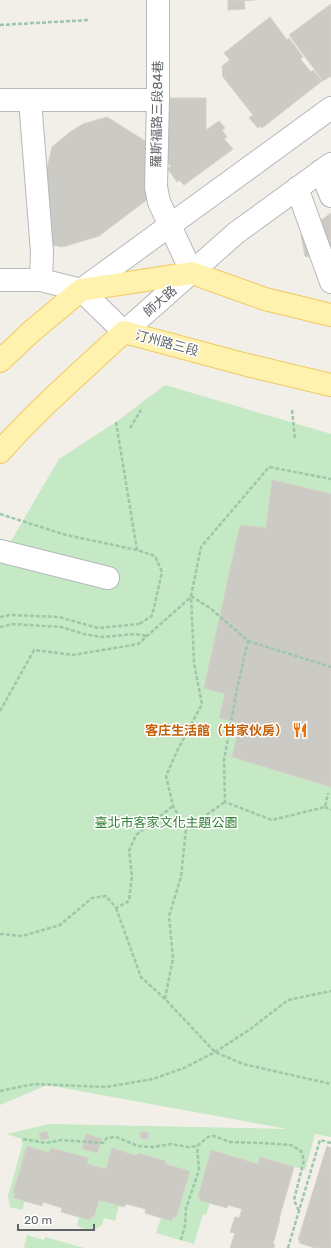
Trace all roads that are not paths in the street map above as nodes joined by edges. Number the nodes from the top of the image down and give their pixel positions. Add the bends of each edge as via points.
1 (158, 0) edge
2 (0, 100) edge
3 (30, 100) junction
4 (158, 100) junction
5 (331, 108) edge
6 (326, 167) edge
7 (297, 188) junction
8 (331, 196) edge
9 (170, 225) junction
10 (192, 273) junction
11 (0, 280) edge
12 (41, 280) junction
13 (331, 282) edge
14 (81, 290) junction
15 (331, 315) edge
16 (124, 332) junction
17 (0, 361) edge
18 (331, 385) edge
19 (0, 452) edge
20 (0, 551) edge
21 (108, 578) dead end

1 - 4 street, 羅斯福路三段84巷
2 - 3 street
3 - 4 street
3 - 12 street via 42,252
4 - 9 street, 羅斯福路三段84巷 via 156,187 159,202
5 - 9 street
6 - 7 street, 師大路
6 - 8 street
7 - 10 street, 師大路 via 236,233
7 - 13 street
9 - 10 street
9 - 14 street
10 - 14 main road
10 - 15 main road via 265,299
10 - 16 street, 師大路
11 - 12 street
12 - 14 street
14 - 16 street, 汀州路三段
14 - 17 main road
16 - 18 main road, 汀州路三段
16 - 19 main road, 師大路 via 28,422
20 - 21 street

